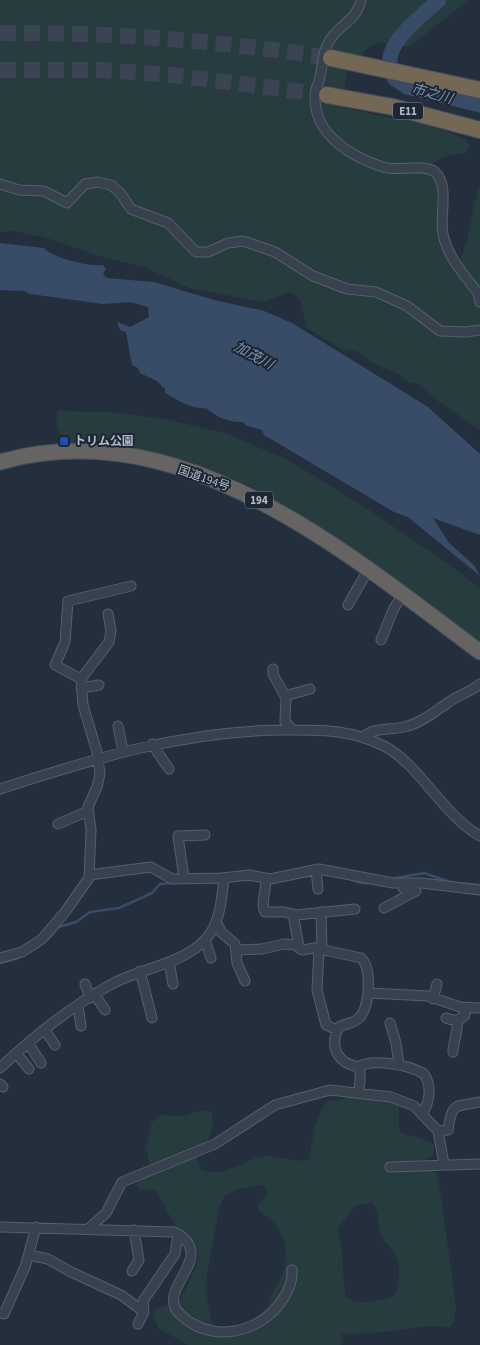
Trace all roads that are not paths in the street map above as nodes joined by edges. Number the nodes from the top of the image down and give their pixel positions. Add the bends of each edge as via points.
1 (361, 0) edge
2 (336, 58) tunnel mouth
3 (480, 90) edge
4 (331, 95) tunnel mouth
5 (480, 130) edge
6 (0, 184) edge
7 (480, 302) edge
8 (480, 330) edge
9 (0, 462) edge
10 (368, 570) junction
11 (131, 586) dead end
12 (403, 595) junction
13 (348, 605) dead end
14 (108, 614) dead end
15 (381, 640) dead end
16 (480, 652) edge
17 (273, 669) dead end
18 (81, 684) junction
19 (480, 684) edge
20 (99, 685) dead end
21 (310, 689) dead end
22 (285, 696) junction
23 (118, 726) dead end
24 (292, 730) junction
25 (363, 737) junction
26 (152, 744) junction
27 (123, 751) junction
28 (98, 758) junction
29 (169, 768) dead end
30 (0, 789) edge
31 (88, 811) junction
32 (58, 824) dead end
33 (205, 835) dead end
34 (480, 836) edge
35 (316, 870) junction
36 (89, 875) junction
37 (184, 878) junction
38 (224, 878) junction
39 (266, 878) junction
40 (393, 883) junction
41 (318, 889) dead end
42 (480, 890) edge
43 (262, 906) junction
44 (355, 908) dead end
45 (384, 908) dead end
46 (252, 910) dead end
47 (321, 912) junction
48 (293, 914) junction
49 (216, 922) junction
50 (205, 940) junction
51 (299, 947) junction
52 (321, 949) junction
53 (237, 950) junction
54 (0, 958) edge
55 (211, 958) dead end
56 (169, 962) junction
57 (140, 971) junction
58 (245, 981) dead end
59 (85, 984) dead end
60 (173, 984) dead end
61 (438, 984) dead end
62 (369, 993) junction
63 (92, 996) junction
64 (433, 999) junction
65 (78, 1006) junction
66 (465, 1008) junction
67 (480, 1008) edge
68 (105, 1010) dead end
69 (152, 1018) dead end
70 (446, 1018) dead end
71 (458, 1020) junction
72 (390, 1023) dead end
73 (81, 1026) dead end
74 (45, 1030) junction
75 (338, 1030) junction
76 (28, 1043) junction
77 (56, 1044) dead end
78 (452, 1052) dead end
79 (16, 1054) junction
80 (41, 1063) dead end
81 (399, 1066) junction
82 (358, 1067) junction
83 (0, 1068) edge
84 (29, 1069) dead end
85 (359, 1092) junction
86 (480, 1102) edge
87 (422, 1114) junction
88 (438, 1131) junction
89 (444, 1164) junction
90 (480, 1164) edge
91 (390, 1167) dead end
92 (0, 1227) edge
93 (36, 1227) junction
94 (88, 1229) junction
95 (134, 1230) junction
96 (178, 1234) junction
97 (30, 1255) junction
98 (292, 1270) dead end
99 (132, 1271) dead end
100 (144, 1312) junction
101 (0, 1313) edge
102 (138, 1324) dead end

1 - 7 street via 357,14 338,30 325,48 315,97 322,124 336,143 366,160 392,170 423,167 437,173 444,206 442,224 445,241 478,293
2 - 3 highway
4 - 5 highway, E11 via 393,106
6 - 8 street via 19,190 44,191 67,202 85,184 111,185 122,194 131,209 168,222 196,252 208,252 228,243 243,241 275,252 313,276 347,289 376,292 407,306 440,331
9 - 10 highway, 国道194号 / 194 via 70,451 116,453 197,474 277,510
10 - 12 highway, 国道194号 / 194
10 - 13 street
11 - 18 street via 68,601 64,642 55,665
12 - 15 street
12 - 16 highway, 国道194号 / 194
14 - 18 street via 109,642
17 - 22 street
18 - 20 street
18 - 28 street
19 - 25 street via 409,726 375,731
21 - 22 street
22 - 24 street via 285,721
23 - 27 street
24 - 25 street via 334,730
24 - 26 street via 236,732
25 - 34 street via 402,758 448,810
26 - 27 street
26 - 29 street
27 - 28 street
28 - 30 street
28 - 31 street via 99,782
31 - 32 street
31 - 36 street via 91,830
33 - 37 street via 178,836
35 - 39 street
35 - 40 street
35 - 41 street
36 - 37 street via 151,867 172,879
36 - 54 street via 66,912 42,939 22,952
37 - 38 street
38 - 39 street via 250,875
38 - 49 street
39 - 43 street via 267,889
40 - 42 street
40 - 45 street via 399,888 416,890
43 - 46 street
43 - 48 street via 265,912
44 - 47 street
47 - 48 street
47 - 52 street
48 - 51 street
49 - 50 street
49 - 53 street
50 - 55 street
50 - 56 street
51 - 52 street via 302,950
51 - 53 street via 284,944
52 - 62 street via 361,958 367,966
52 - 75 street via 316,990 326,1025
53 - 58 street via 236,968
56 - 57 street
56 - 60 street
57 - 63 street
57 - 69 street
59 - 63 street
61 - 64 street
62 - 64 street via 428,996
62 - 75 street via 360,1017
63 - 65 street
63 - 68 street
64 - 66 street
65 - 73 street
65 - 74 street
66 - 67 street
66 - 71 street via 465,1015
70 - 71 street
71 - 78 street
72 - 81 street
74 - 76 street
74 - 77 street
75 - 82 street via 334,1044 339,1057
76 - 79 street
76 - 80 street
79 - 83 street
79 - 84 street
81 - 82 street via 364,1063
81 - 87 street via 418,1070 427,1079 427,1107
82 - 85 street
85 - 87 street via 406,1101
85 - 94 street via 330,1090 286,1100 267,1108 215,1144 128,1178 118,1187 106,1214
86 - 88 street via 454,1107 450,1111 448,1130
87 - 88 street
88 - 89 street
89 - 90 street
89 - 91 street
92 - 93 street
93 - 94 street
93 - 97 street
94 - 95 street
95 - 96 street
95 - 99 street via 139,1260
96 - 98 street via 186,1238 190,1260 173,1296 176,1310 198,1328 216,1334 241,1333 273,1314 290,1286
96 - 100 street via 175,1254 143,1301
97 - 100 street via 48,1259 121,1295
97 - 101 street via 13,1298 4,1314
100 - 102 street

